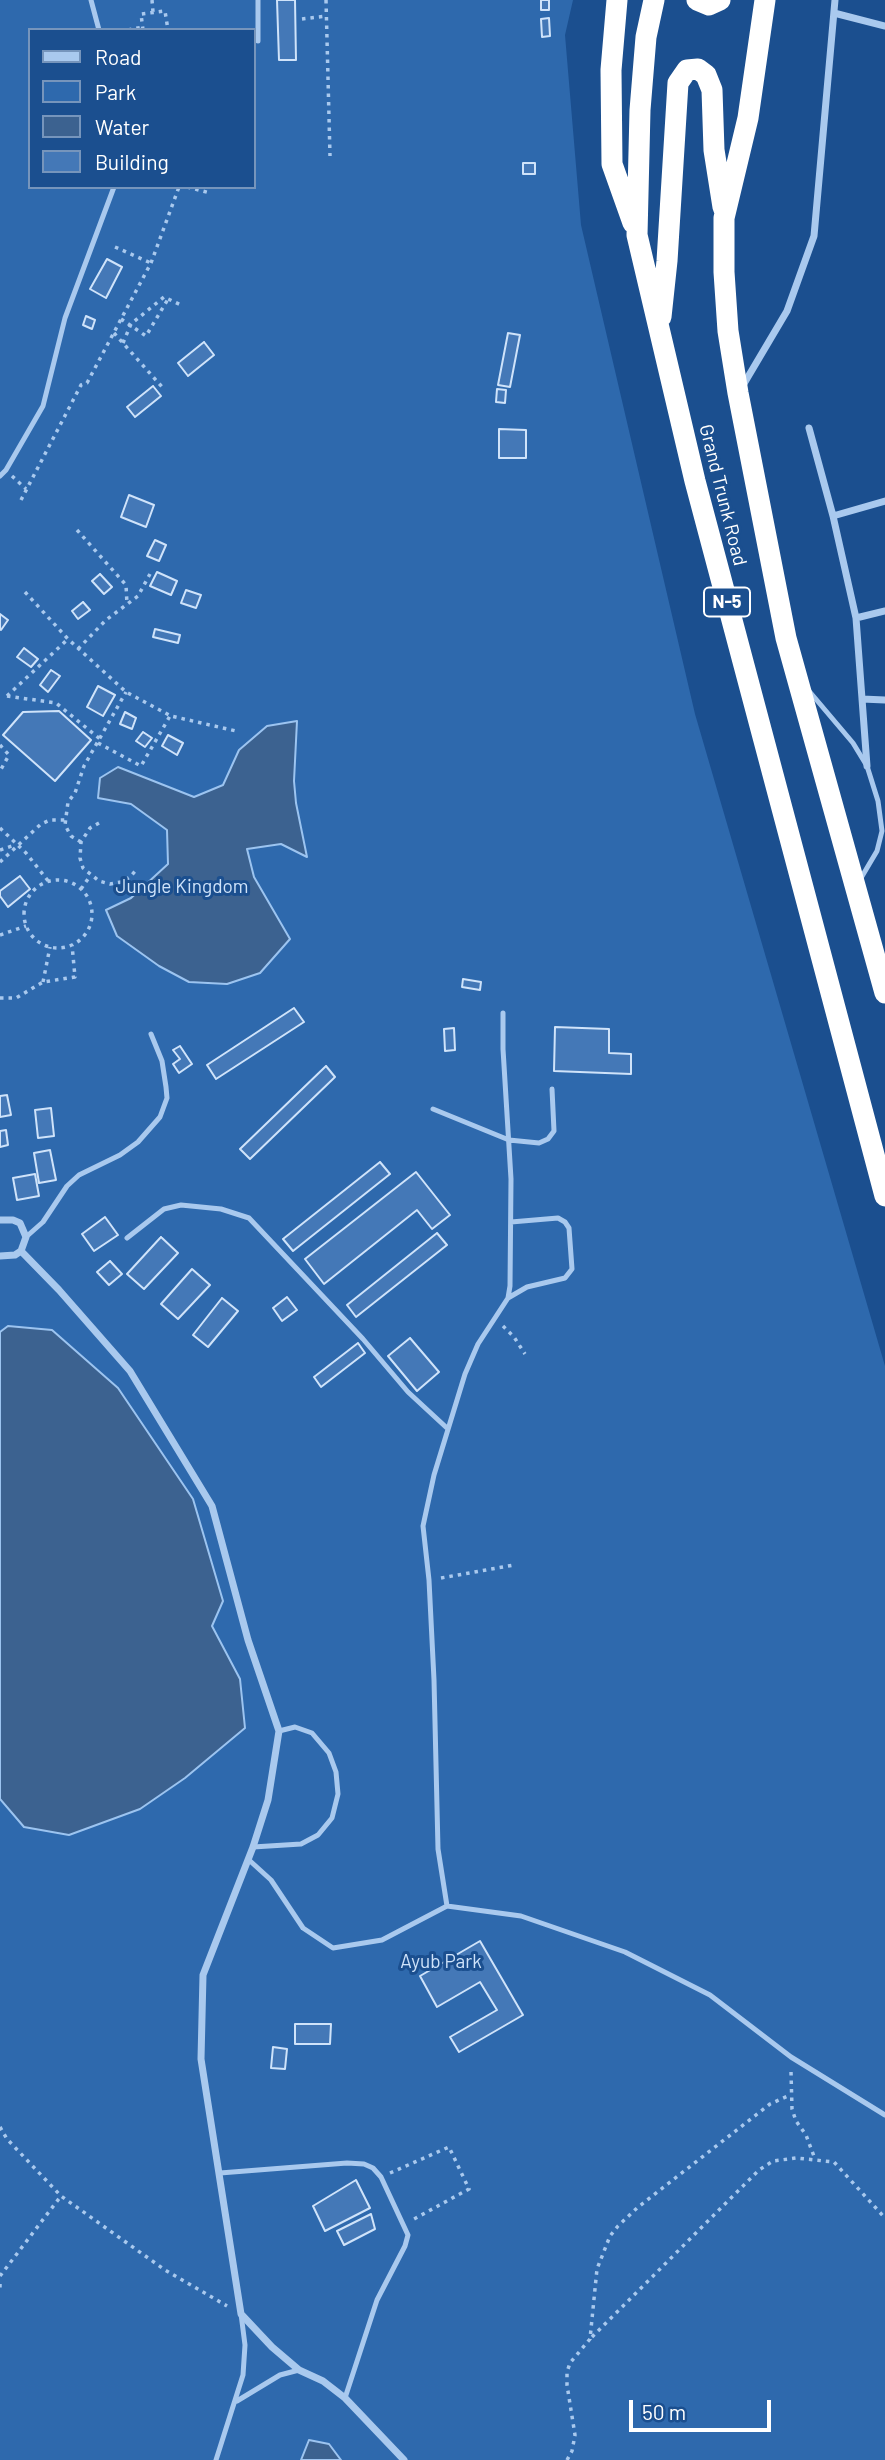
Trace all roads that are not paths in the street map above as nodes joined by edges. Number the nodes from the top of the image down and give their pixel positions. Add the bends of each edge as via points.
1 (91, 0) edge
2 (258, 0) edge
3 (617, 0) edge
4 (654, 0) edge
5 (697, 0) edge
6 (720, 0) edge
7 (765, 0) edge
8 (835, 0) edge
9 (834, 13) junction
10 (885, 26) edge
11 (98, 28) edge
12 (258, 41) dead end
13 (113, 189) edge
14 (724, 218) junction
15 (637, 234) junction
16 (659, 333) junction
17 (738, 393) junction
18 (809, 428) dead end
19 (0, 476) edge
20 (885, 500) edge
21 (833, 516) junction
22 (885, 611) edge
23 (856, 618) junction
24 (797, 678) junction
25 (862, 699) junction
26 (885, 700) edge
27 (867, 766) junction
28 (856, 887) junction
29 (885, 993) edge
30 (503, 1013) dead end
31 (151, 1034) dead end
32 (552, 1089) dead end
33 (433, 1110) dead end
34 (509, 1140) junction
35 (885, 1196) edge
36 (0, 1220) edge
37 (511, 1222) junction
38 (26, 1237) junction
39 (127, 1237) dead end
40 (21, 1251) junction
41 (0, 1255) edge
42 (508, 1298) junction
43 (448, 1429) junction
44 (279, 1731) junction
45 (253, 1847) junction
46 (249, 1860) junction
47 (447, 1906) junction
48 (885, 2116) edge
49 (220, 2173) junction
50 (241, 2314) junction
51 (299, 2370) junction
52 (345, 2398) junction
53 (237, 2401) junction
54 (216, 2460) edge
55 (404, 2460) edge

1 - 11 lane
2 - 12 lane
3 - 15 highway via 611,70 612,164
4 - 15 highway, Grand Trunk Road / N-5 via 640,110
5 - 6 highway via 709,5
7 - 14 highway, Grand Trunk Road / N-5 via 748,118
8 - 9 street
9 - 10 street
9 - 17 street via 814,236 787,311
13 - 19 lane via 65,318 43,406
14 - 16 highway via 714,150 712,90 706,75 698,69 687,70 678,83
14 - 17 highway, Grand Trunk Road / N-5 via 726,307
15 - 16 highway, Grand Trunk Road / N-5
16 - 35 highway, Grand Trunk Road / N-5
17 - 24 highway, Grand Trunk Road / N-5
18 - 21 street
20 - 21 street
21 - 23 street
22 - 23 street
23 - 25 street
24 - 27 lane
24 - 28 highway, Grand Trunk Road / N-5
25 - 26 street
25 - 27 street
27 - 28 lane via 882,831 877,851
28 - 29 highway, Grand Trunk Road / N-5
30 - 34 lane
31 - 38 lane via 166,1087 160,1117 120,1155 79,1175
32 - 34 lane via 554,1131 548,1139 539,1143
33 - 34 lane
34 - 37 lane
36 - 38 street via 20,1223
37 - 42 lane
37 - 42 lane via 558,1218 565,1222 572,1269 565,1278 527,1287
38 - 40 street
39 - 43 lane via 164,1209 181,1205 221,1209 248,1218 408,1392
40 - 41 street
40 - 44 street via 130,1371 212,1506 248,1640
42 - 43 lane via 478,1344
43 - 47 lane via 422,1526 429,1580 438,1849
44 - 45 street via 268,1800
44 - 45 lane via 295,1727 312,1733 329,1753 338,1794 332,1818 318,1835 301,1843
45 - 46 street
46 - 47 lane via 271,1880 303,1927 333,1948 382,1940
46 - 49 street via 203,1975 201,2059
47 - 48 lane via 521,1916 625,1951 710,1995 791,2057
49 - 50 street
49 - 52 lane via 347,2163 364,2164 381,2177 408,2235 377,2300
50 - 51 street
50 - 53 lane via 245,2345
51 - 52 street
51 - 53 lane via 280,2375
52 - 55 street
53 - 54 lane

